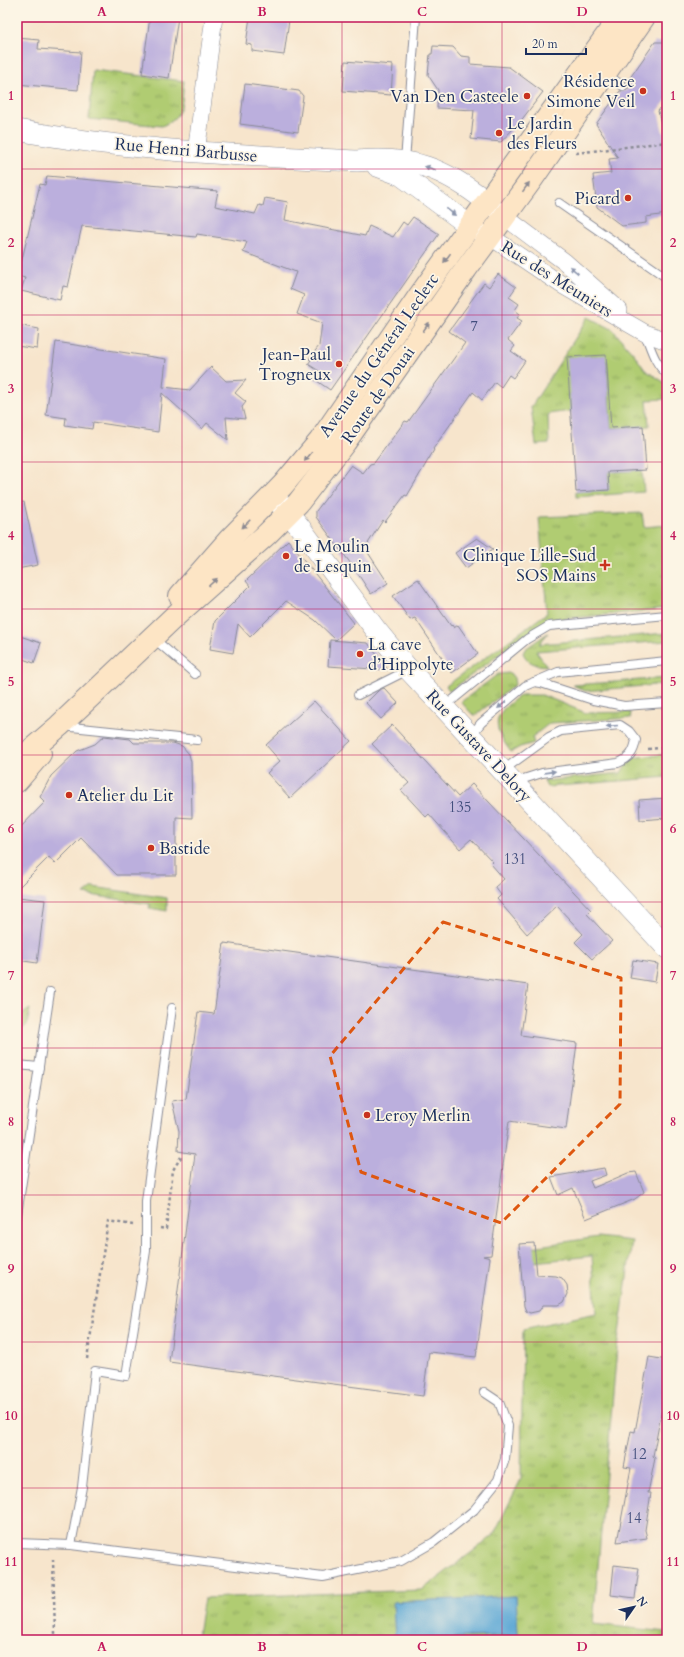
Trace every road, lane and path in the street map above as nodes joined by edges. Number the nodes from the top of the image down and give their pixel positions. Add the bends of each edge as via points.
1 (214, 17) edge
2 (416, 17) edge
3 (620, 17) edge
4 (644, 17) edge
5 (605, 73) junction
6 (623, 86) dead end
7 (18, 135) edge
8 (667, 142) edge
9 (196, 153) junction
10 (548, 156) junction
11 (357, 161) junction
12 (405, 161) junction
13 (452, 178) junction
14 (503, 180) junction
15 (487, 202) junction
16 (559, 203) dead end
17 (504, 217) junction
18 (470, 226) junction
19 (490, 237) junction
20 (667, 278) edge
21 (645, 333) junction
22 (667, 341) edge
23 (667, 374) edge
24 (273, 496) junction
25 (289, 514) junction
26 (667, 615) edge
27 (150, 635) junction
28 (667, 661) edge
29 (409, 670) junction
30 (195, 674) dead end
31 (533, 682) junction
32 (358, 695) dead end
33 (667, 703) edge
34 (443, 708) junction
35 (59, 726) junction
36 (470, 737) junction
37 (197, 740) dead end
38 (667, 745) edge
39 (17, 748) edge
40 (634, 751) junction
41 (17, 762) edge
42 (507, 777) junction
43 (17, 781) edge
44 (667, 948) edge
45 (50, 992) dead end
46 (172, 1008) dead end
47 (17, 1065) edge
48 (39, 1067) junction
49 (17, 1214) edge
50 (484, 1392) dead end
51 (17, 1543) edge
52 (71, 1545) junction

1 - 9 street
2 - 12 lane
3 - 14 main road, Avenue du Général Leclerc
4 - 5 main road
5 - 6 lane
5 - 10 main road
7 - 9 street, Rue Henri Barbusse
8 - 10 path
9 - 11 street, Rue Henri Barbusse
17 -> 10 main road
11 - 12 street, Rue Henri Barbusse
11 -> 18 street, Rue Henri Barbusse via 383,167 401,175
13 -> 12 street, Rue Henri Barbusse via 436,170
13 - 14 street, Rue Henri Barbusse via 486,185
13 - 15 street, Rue Henri Barbusse
14 - 15 main road, Avenue du Général Leclerc
15 - 17 street, Rue des Meuniers
15 - 18 main road, Avenue du Général Leclerc
16 - 20 lane
17 - 19 main road, Route de Douai
21 -> 17 street, Rue des Meuniers via 577,272
18 - 19 street, Rue des Meuniers
18 -> 24 main road, Avenue du Général Leclerc via 320,441
19 - 21 street, Rue des Meuniers via 562,285
25 -> 19 main road, Route de Douai via 345,442
21 - 22 street, Rue des Meuniers
21 - 23 lane via 655,360
24 - 25 street, Rue Gustave Delory
24 -> 27 main road, Avenue du Général Leclerc via 220,550
27 -> 25 main road, Route de Douai
25 - 29 street, Rue Gustave Delory
26 - 34 lane via 549,626 527,640
27 - 30 lane
27 - 35 main road, Avenue du Général Leclerc
28 - 31 lane via 558,672
29 - 32 lane
29 - 34 street, Rue Gustave Delory
31 - 33 lane via 593,700 624,706
31 -> 36 lane via 496,709
34 - 36 street, Rue Gustave Delory
35 - 37 lane
35 - 39 street
35 - 41 main road
35 - 43 main road
36 - 42 street, Rue Gustave Delory
38 - 40 path via 662,748
42 -> 40 lane via 618,763
40 -> 42 lane via 636,740 620,725 561,731 548,737
42 - 44 street, Rue Gustave Delory
45 - 48 lane
46 - 52 lane via 146,1201 146,1251 126,1376 95,1371 82,1487
47 - 48 lane
48 - 49 lane
50 - 52 lane via 499,1402 508,1426 505,1459 498,1480 474,1510 434,1542 401,1561 322,1577
51 - 52 lane

